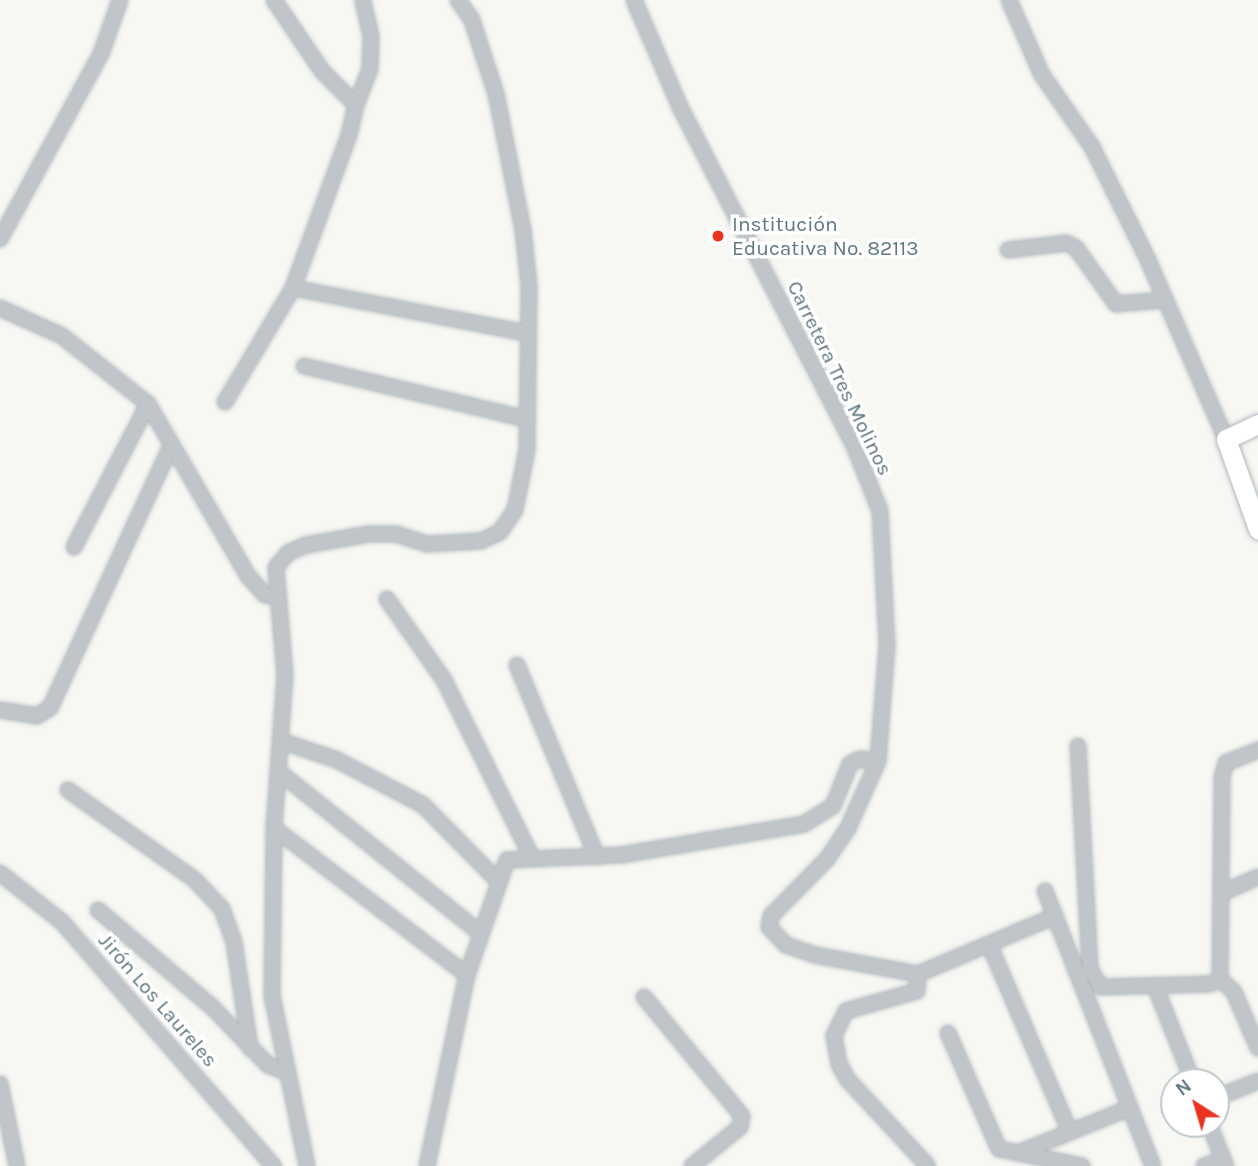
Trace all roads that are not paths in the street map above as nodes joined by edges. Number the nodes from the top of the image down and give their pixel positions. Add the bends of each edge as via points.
1 (120, 0) edge
2 (274, 0) edge
3 (363, 0) edge
4 (458, 0) edge
5 (634, 0) edge
6 (1009, 0) edge
7 (356, 105) junction
8 (0, 239) edge
9 (1008, 250) dead end
10 (293, 288) junction
11 (1164, 300) junction
12 (0, 307) edge
13 (526, 333) junction
14 (304, 366) dead end
15 (225, 402) dead end
16 (148, 404) junction
17 (526, 419) junction
18 (1258, 424) edge
19 (1226, 439) junction
20 (171, 446) junction
21 (1258, 529) edge
22 (74, 547) dead end
23 (275, 597) junction
24 (387, 599) dead end
25 (517, 665) dead end
26 (0, 710) edge
27 (281, 741) junction
28 (1078, 746) dead end
29 (1258, 750) edge
30 (878, 761) junction
31 (278, 771) junction
32 (68, 790) dead end
33 (274, 828) junction
34 (531, 856) junction
35 (597, 857) junction
36 (0, 873) edge
37 (496, 879) junction
38 (1256, 883) edge
39 (1045, 891) dead end
40 (1222, 893) junction
41 (98, 910) dead end
42 (1055, 916) junction
43 (480, 933) junction
44 (989, 944) junction
45 (918, 974) junction
46 (467, 975) junction
47 (1220, 979) junction
48 (1155, 986) junction
49 (644, 997) dead end
50 (948, 1033) dead end
51 (250, 1048) junction
52 (1258, 1048) edge
53 (1187, 1068) edge
54 (284, 1071) junction
55 (1258, 1081) edge
56 (0, 1084) edge
57 (1230, 1092) edge
58 (1130, 1108) junction
59 (1070, 1132) junction
60 (1214, 1138) edge
61 (1017, 1153) junction
62 (1224, 1163) edge
63 (17, 1166) edge
64 (273, 1166) edge
65 (307, 1166) edge
66 (427, 1166) edge
67 (692, 1166) edge
68 (928, 1166) edge
69 (1082, 1166) edge
70 (1153, 1166) edge
71 (1205, 1166) edge

1 - 8 street via 101,54
2 - 7 street via 322,71
3 - 7 street via 371,36 370,68
4 - 13 street via 484,53 502,121 523,230
5 - 30 street, Carretera Tres Molinos via 680,107 853,443 880,511 887,645
6 - 11 street via 1052,94 1091,147
7 - 10 street
9 - 11 street via 1067,243 1076,248 1116,304
10 - 13 street
10 - 15 street
11 - 19 street
12 - 16 street via 69,340
13 - 17 street
14 - 17 street
16 - 20 street
16 - 22 street
17 - 23 street via 523,478 515,510 500,532 455,546 369,534 306,545 288,553 276,567
18 - 19 street
19 - 21 street
20 - 23 street via 255,587
20 - 26 street via 50,708 37,716
23 - 27 street via 285,675
24 - 34 street via 444,680
25 - 35 street
27 - 31 street
27 - 37 street via 337,760 423,805
28 - 48 street via 1090,969 1101,987
29 - 40 street via 1226,764 1222,777
30 - 35 street via 855,760 833,806 804,824
30 - 45 street, Carretera Tres Molinos via 848,828 828,858 772,916 769,927 786,944 815,955
31 - 33 street
31 - 43 street
32 - 51 street via 195,880 222,909 234,942
33 - 46 street
33 - 54 street via 272,996
34 - 35 street
34 - 37 street via 507,860
36 - 64 street, Jirón Los Laureles via 62,922
37 - 43 street
38 - 40 street
39 - 42 street
40 - 47 street
41 - 51 street via 214,1008
42 - 44 street
42 - 58 street
43 - 46 street
44 - 45 street
44 - 59 street
45 - 68 street via 917,991 846,1011 834,1036 839,1064 848,1080
46 - 66 street
47 - 48 street via 1210,984
47 - 52 street via 1234,992
48 - 53 street
49 - 67 street via 742,1116 740,1127
50 - 61 street via 999,1150
51 - 54 street via 268,1065
54 - 65 street
55 - 57 street
56 - 63 street
58 - 59 street
58 - 70 street
59 - 61 street
60 - 62 street
61 - 69 street
62 - 71 street

